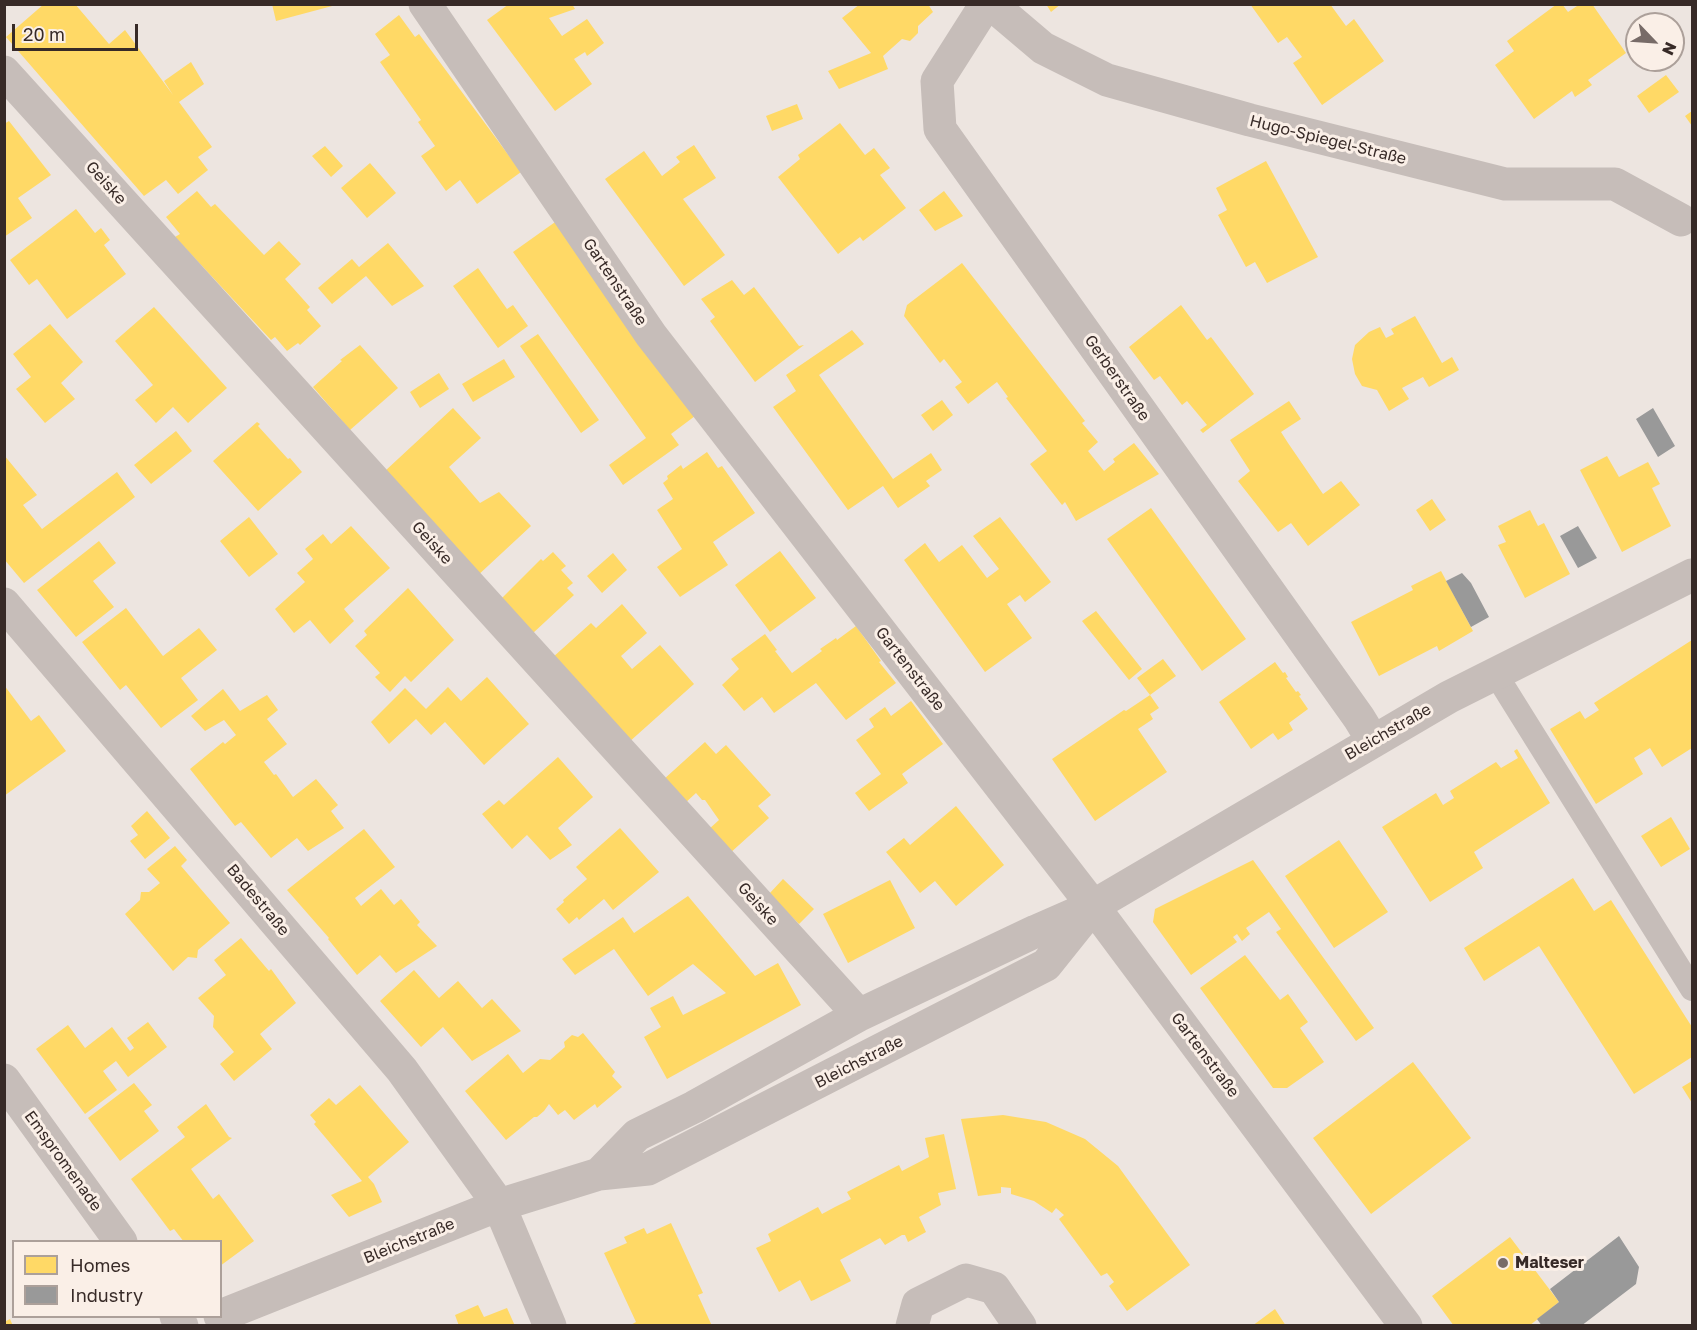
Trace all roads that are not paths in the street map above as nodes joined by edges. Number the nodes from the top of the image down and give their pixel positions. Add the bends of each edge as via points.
1 (425, 4) edge
2 (989, 4) edge
3 (4, 72) edge
4 (1681, 220) dead end
5 (1692, 575) edge
6 (4, 604) edge
7 (1495, 673) junction
8 (1373, 741) junction
9 (1093, 906) junction
10 (1692, 989) edge
11 (859, 1016) junction
12 (4, 1080) edge
13 (599, 1174) junction
14 (499, 1205) junction
15 (120, 1240) edge
16 (222, 1315) edge
17 (215, 1318) edge
18 (196, 1326) edge
19 (550, 1326) edge
20 (912, 1326) edge
21 (1020, 1326) edge
22 (1406, 1326) edge

1 - 9 street, Gartenstraße via 651,335
2 - 4 street, Hugo-Spiegel-Straße via 1043,48 1107,80 1505,184 1615,184
2 - 8 street, Gerberstraße via 937,81 940,129
3 - 11 street, Geiske
5 - 7 street, Bleichstraße
6 - 14 street, Badestraße via 402,1070
7 - 8 street, Bleichstraße
7 - 10 lane
8 - 9 street, Bleichstraße
9 - 11 street, Bleichstraße
9 - 13 street, Bleichstraße via 1046,965 648,1169
9 - 22 street, Gartenstraße
11 - 13 street, Bleichstraße via 637,1136
12 - 15 street, Emspromenade
13 - 14 street, Bleichstraße
14 - 16 street, Bleichstraße
14 - 19 street, Badestraße
17 - 18 street, Bleichstraße
20 - 21 street via 918,1304 966,1280 994,1288

